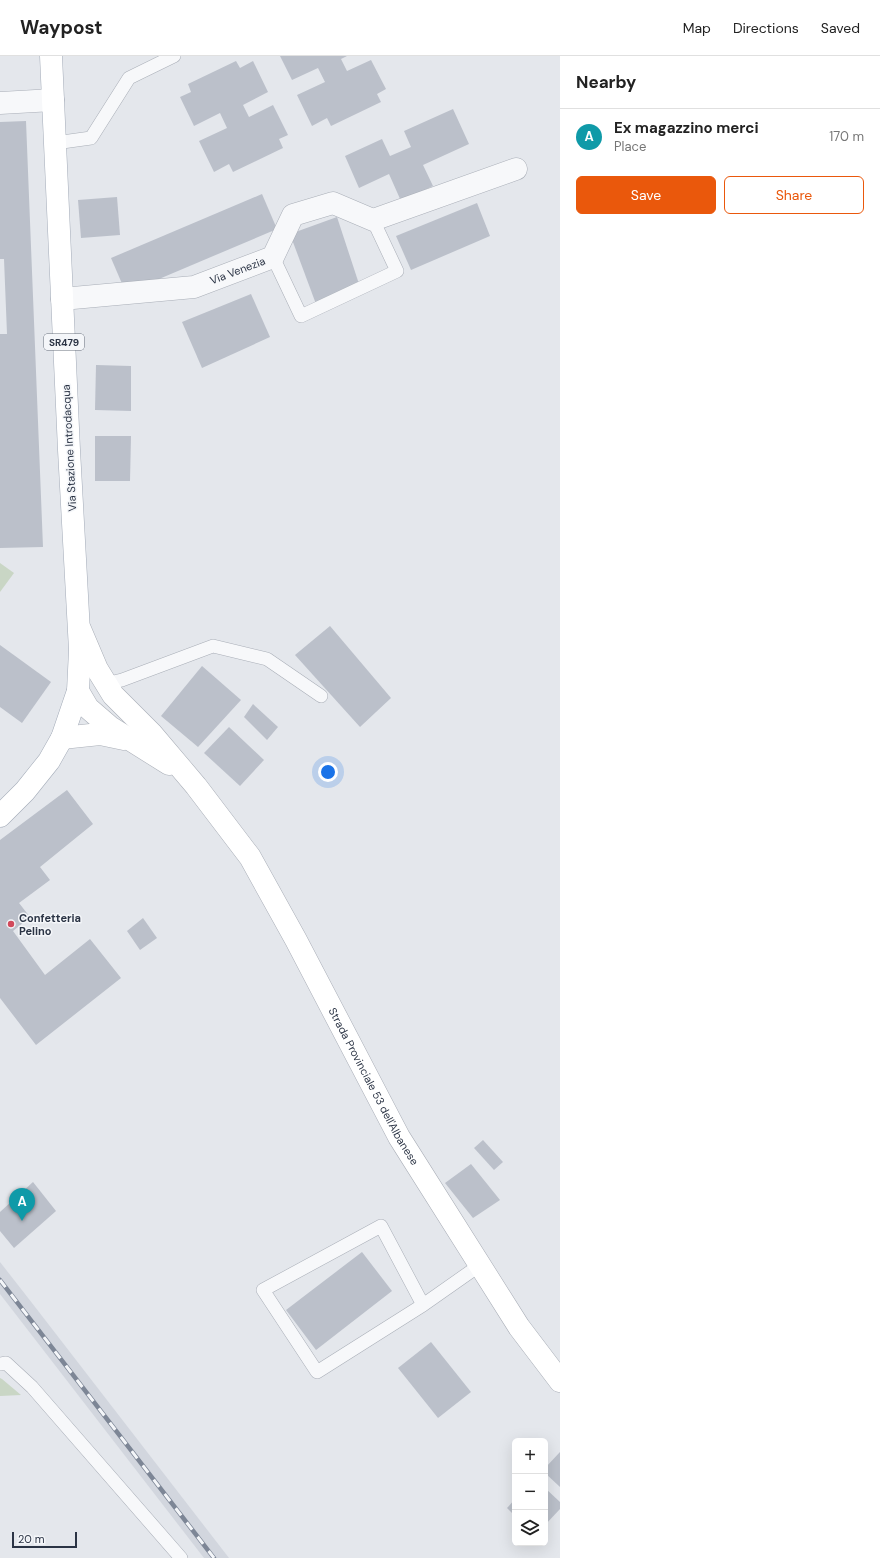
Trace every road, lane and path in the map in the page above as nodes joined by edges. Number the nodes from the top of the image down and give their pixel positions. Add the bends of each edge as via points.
1 (51, 56) edge
2 (174, 56) edge
3 (53, 100) junction
4 (0, 103) edge
5 (55, 143) junction
6 (516, 169) dead end
7 (373, 220) junction
8 (273, 257) junction
9 (62, 299) junction
10 (79, 627) junction
11 (105, 684) junction
12 (78, 691) junction
13 (321, 696) dead end
14 (125, 708) junction
15 (62, 738) junction
16 (134, 742) junction
17 (196, 786) junction
18 (0, 816) edge
19 (480, 1265) junction
20 (423, 1305) junction
21 (0, 1364) edge
22 (560, 1381) edge
23 (181, 1558) edge

1 - 3 main road, Via Stazione Introdacqua / SR479
2 - 5 lane via 129,78 91,138
3 - 4 street
3 - 5 main road, Via Stazione Introdacqua / SR479
5 - 9 main road, Via Stazione Introdacqua / SR479
6 - 7 street
7 - 8 street, Via Venezia via 333,203 293,215
7 - 8 lane via 397,272 301,316
8 - 9 street, Via Venezia via 194,287
9 - 10 main road, Via Stazione Introdacqua / SR479
10 - 11 main road, Strada Provinciale 53 dell'Albanese
10 - 12 main road, Via Stazione Introdacqua / SR479
11 - 13 lane via 213,646 267,659
11 - 14 main road, Strada Provinciale 53 dell'Albanese
12 - 14 main road, Strada Provinciale 53 dell'Albanese via 102,693
12 - 15 main road, Via Stazione Introdacqua / SR479
12 - 16 main road, Strada Provinciale 53 dell'Albanese via 96,716
14 - 17 main road, Strada Provinciale 53 dell'Albanese via 152,734
15 - 16 main road, Strada Provinciale 53 dell'Albanese via 100,734
15 - 18 main road, Via Stazione Introdacqua / SR479 via 37,777
16 - 17 main road, Strada Provinciale 53 dell'Albanese via 163,760
17 - 19 main road, Strada Provinciale 53 dell'Albanese via 250,857 399,1137
19 - 20 lane
19 - 22 main road, Strada Provinciale 53 dell'Albanese via 519,1327
20 - 20 lane via 317,1372 263,1290 381,1226
21 - 23 lane via 6,1363 32,1387

